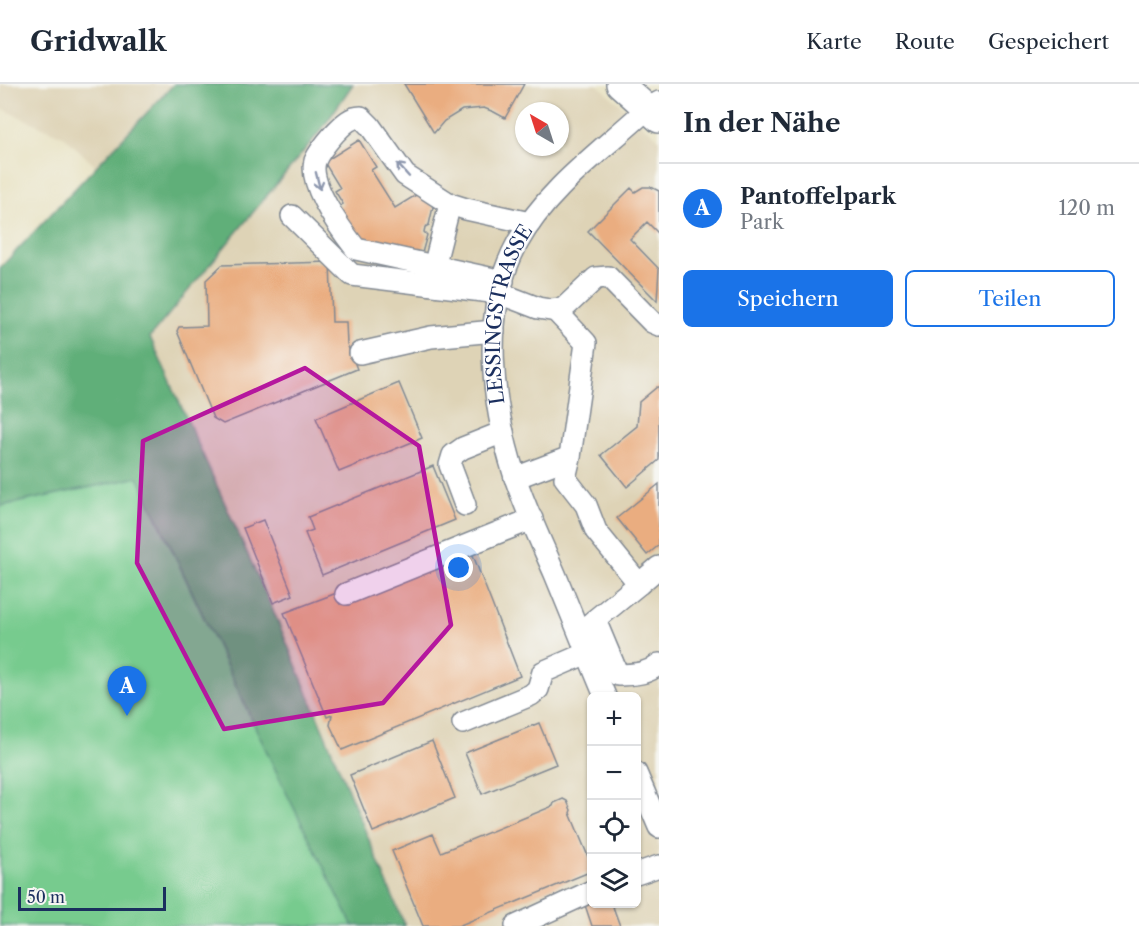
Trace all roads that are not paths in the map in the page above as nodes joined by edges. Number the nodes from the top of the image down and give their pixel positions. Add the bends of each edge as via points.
1 (621, 84) edge
2 (655, 110) edge
3 (450, 204) junction
4 (291, 216) dead end
5 (530, 223) junction
6 (431, 266) junction
7 (501, 287) junction
8 (555, 310) junction
9 (659, 325) edge
10 (494, 331) junction
11 (360, 353) dead end
12 (503, 432) junction
13 (570, 457) junction
14 (515, 478) junction
15 (465, 505) dead end
16 (532, 519) junction
17 (659, 567) edge
18 (639, 584) junction
19 (346, 594) dead end
20 (595, 620) junction
21 (579, 633) junction
22 (587, 653) junction
23 (659, 664) edge
24 (608, 686) edge
25 (463, 723) dead end
26 (641, 785) edge
27 (659, 827) edge
28 (659, 866) edge
29 (641, 872) edge
30 (587, 893) edge
31 (516, 926) edge

1 - 2 main road
2 - 5 street, LESSINGSTRASSE via 569,180
3 - 5 street
3 - 6 street
3 -> 6 street via 405,175 361,117 346,122 323,146 315,162 321,193 356,249
4 - 7 street via 352,275
5 - 7 street, LESSINGSTRASSE via 509,260
6 - 7 street
7 - 8 street via 538,308
7 - 10 street, LESSINGSTRASSE
8 - 9 street via 563,309 596,278 608,277
8 - 13 street via 586,343
10 - 11 street via 431,337
10 - 12 street, LESSINGSTRASSE via 498,414
12 - 14 street, LESSINGSTRASSE
12 - 15 street via 453,455 450,465
13 - 14 street
13 - 18 street via 565,478 586,505 596,531
14 - 16 street, LESSINGSTRASSE
16 - 19 street
16 - 21 street, LESSINGSTRASSE
17 - 18 street
18 - 20 street
20 - 21 street
20 - 24 street
21 - 22 street, LESSINGSTRASSE
22 - 24 street, LESSINGSTRASSE
22 - 25 street via 543,672 538,689 531,695
23 - 24 street
26 - 27 street
28 - 29 street
30 - 31 street

